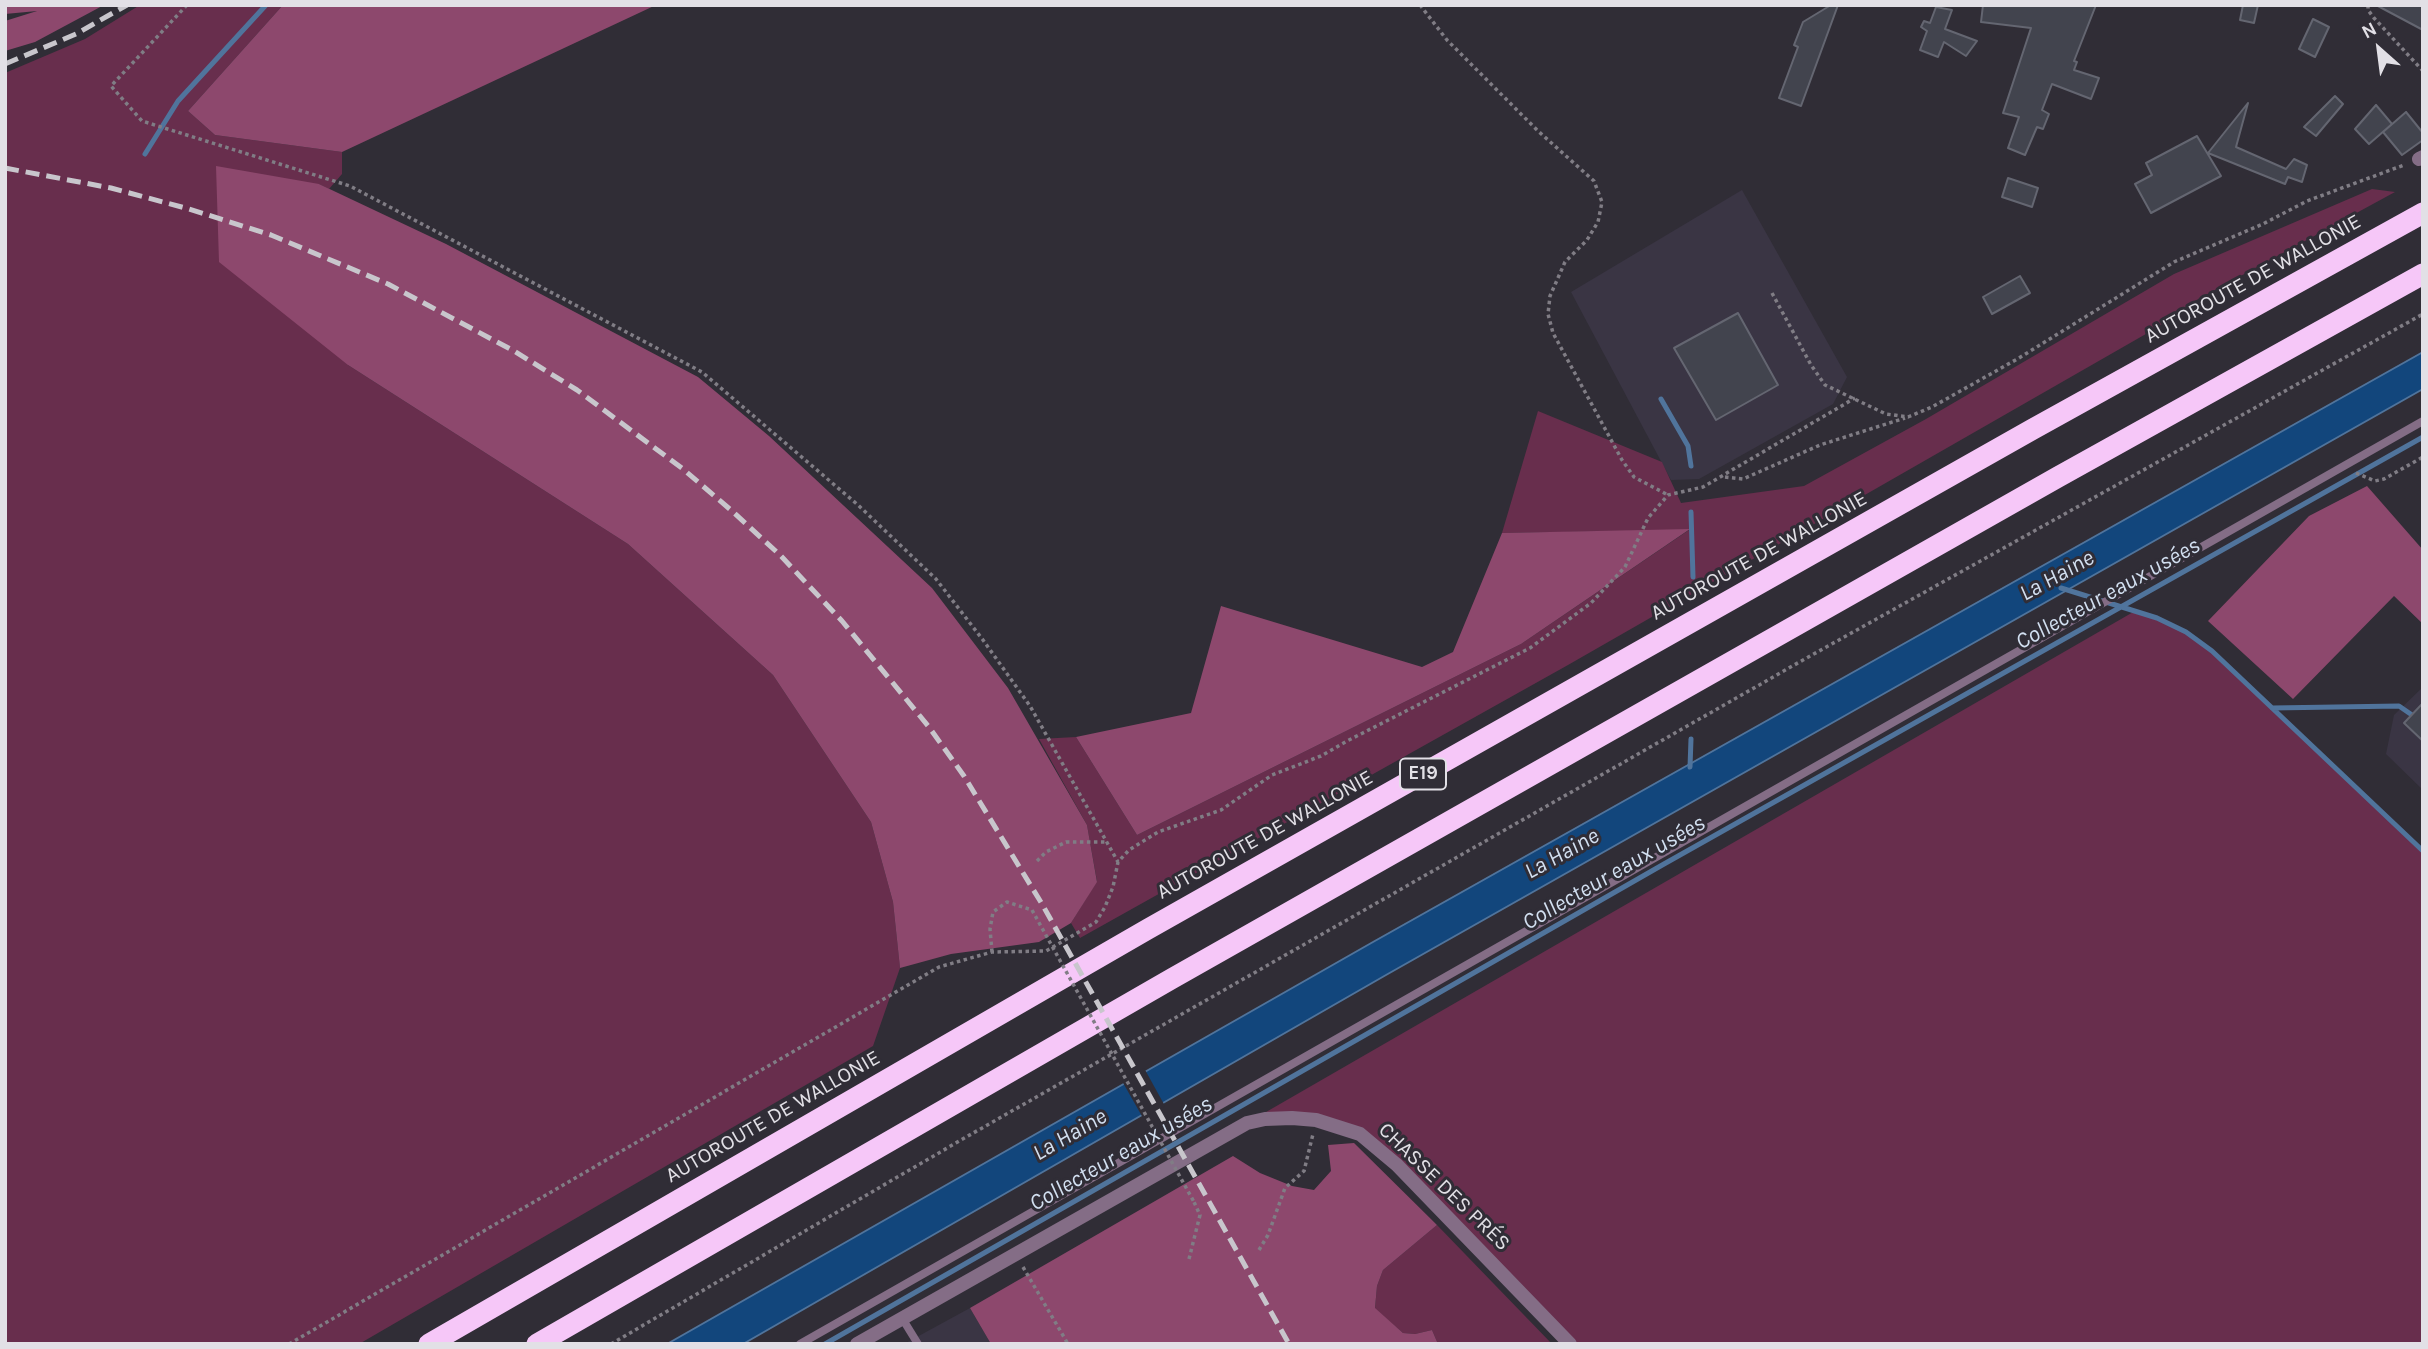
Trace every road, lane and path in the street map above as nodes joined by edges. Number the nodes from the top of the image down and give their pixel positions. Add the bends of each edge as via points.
1 (187, 5) edge
2 (1420, 5) edge
3 (2368, 8) edge
4 (2423, 71) edge
5 (2421, 158) edge
6 (2423, 213) edge
7 (2423, 274) edge
8 (1772, 293) dead end
9 (2423, 314) edge
10 (1855, 398) junction
11 (1908, 417) junction
12 (2423, 421) edge
13 (2423, 457) edge
14 (2341, 466) junction
15 (1723, 477) junction
16 (1668, 495) junction
17 (1107, 842) junction
18 (1037, 861) dead end
19 (1118, 862) junction
20 (992, 952) junction
21 (1316, 1120) junction
22 (1259, 1250) dead end
23 (1015, 1254) junction
24 (1189, 1259) dead end
25 (902, 1318) junction
26 (289, 1344) edge
27 (429, 1344) edge
28 (537, 1344) edge
29 (611, 1344) edge
30 (800, 1344) edge
31 (857, 1344) edge
32 (918, 1344) edge
33 (1068, 1344) edge
34 (1570, 1344) edge

1 - 17 path via 111,86 142,121 349,186 702,372 858,505 936,579 1030,706
2 - 16 path via 1447,40 1594,181 1602,202 1598,222 1565,262 1550,296 1548,314 1553,333 1622,460 1634,477
3 - 4 path
5 - 11 path via 2307,201 2174,262 2019,358
6 - 27 highway, AUTOROUTE DE WALLONIE / E19 via 1148,929
7 - 28 highway, E19 via 1173,978
8 - 10 path via 1825,385
9 - 29 path via 1815,653
10 - 11 path via 1886,414
10 - 15 path
11 - 15 path via 1820,444 1743,479
12 - 14 lane
13 - 14 path via 2375,481
14 - 30 lane
15 - 16 path
16 - 19 path via 1648,518 1625,567 1591,603 1530,648 1321,756 1272,775 1221,810 1146,838
17 - 18 path via 1066,842
17 - 19 path
19 - 20 path via 1113,887 1096,922 1046,951
20 - 24 path, bridge via 993,912 1007,902 1032,910 1200,1215
20 - 26 path via 939,967
21 - 22 path via 1304,1171 1286,1188
21 - 23 street, CHASSE DES PRÉS via 1247,1123
21 - 34 street, CHASSE DES PRÉS via 1360,1133 1397,1165
23 - 25 street, CHASSE DES PRÉS
23 - 33 path
25 - 31 street, CHASSE DES PRÉS
25 - 32 lane

